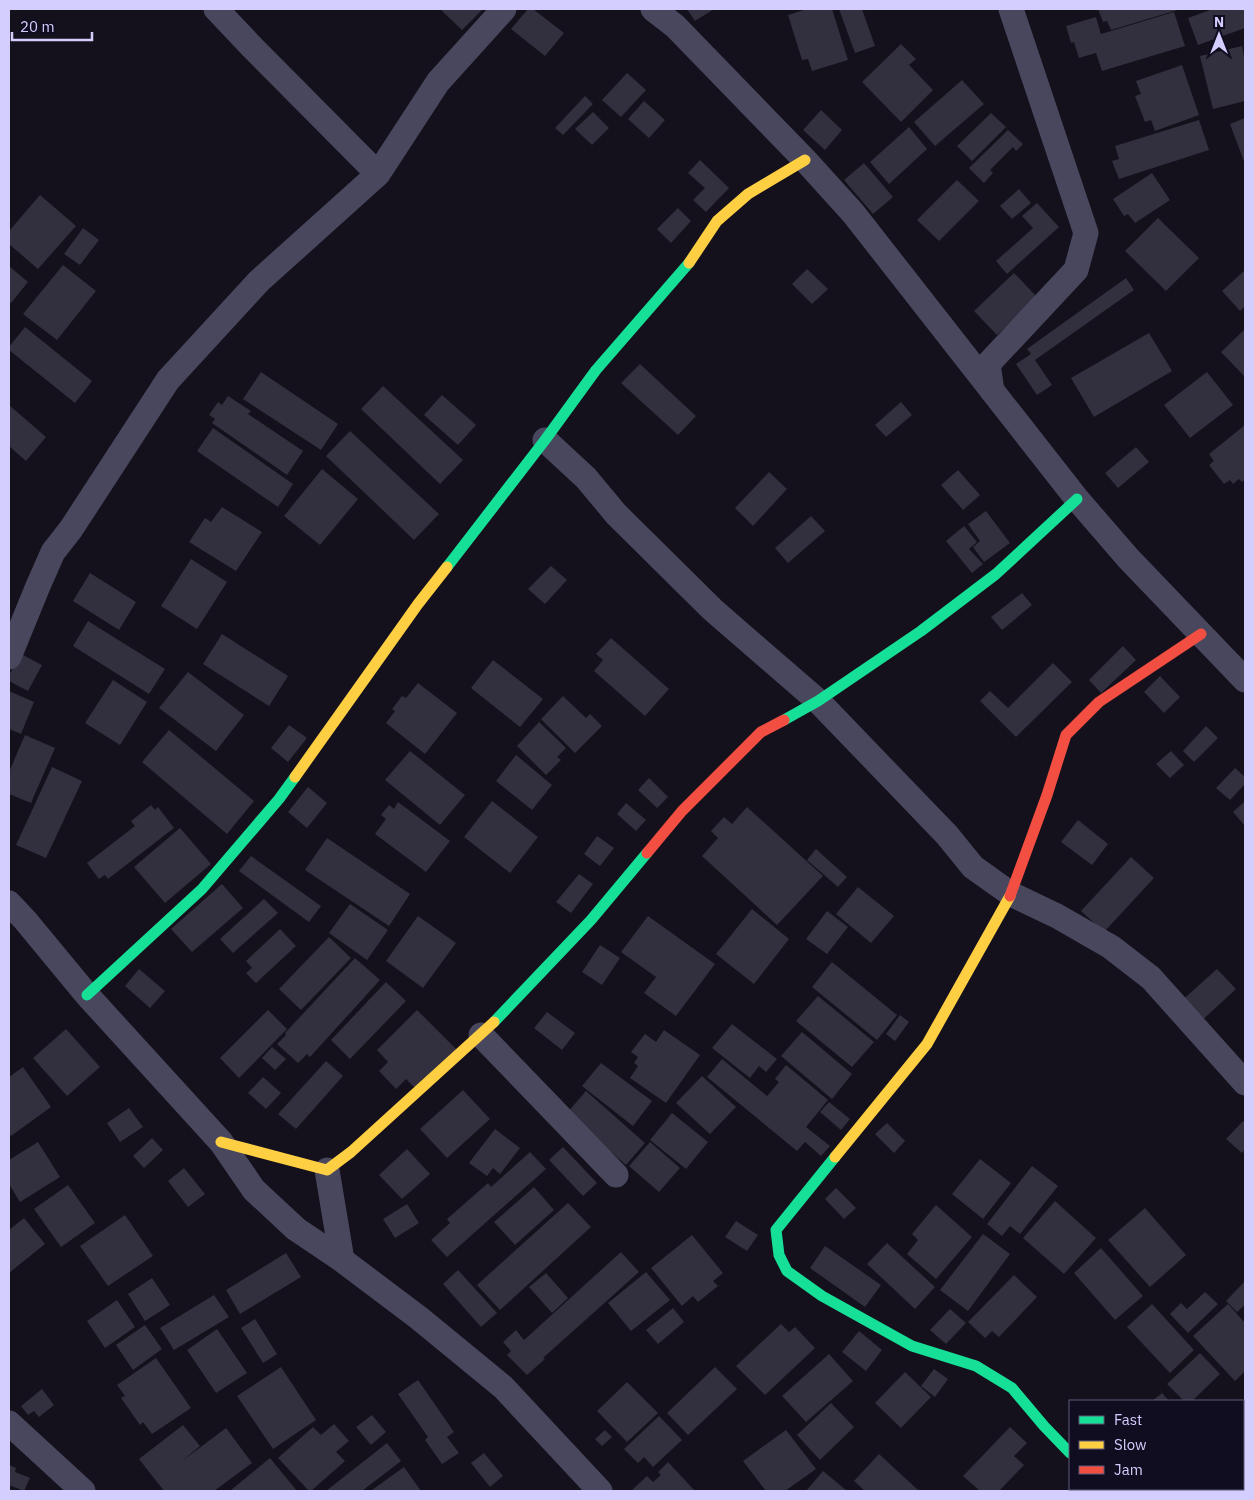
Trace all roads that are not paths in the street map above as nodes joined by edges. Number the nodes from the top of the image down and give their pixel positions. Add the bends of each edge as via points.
1 (216, 9) edge
2 (504, 9) edge
3 (654, 9) edge
4 (1011, 9) edge
5 (668, 18) edge
6 (805, 160) junction
7 (378, 174) junction
8 (992, 391) junction
9 (544, 440) junction
10 (1078, 500) junction
11 (1201, 634) junction
12 (9, 657) edge
13 (1245, 680) edge
14 (818, 701) junction
15 (1011, 894) junction
16 (9, 904) edge
17 (86, 995) junction
18 (481, 1035) junction
19 (1245, 1082) edge
20 (221, 1142) junction
21 (327, 1170) junction
22 (616, 1176) dead end
23 (342, 1260) junction
24 (9, 1423) edge
25 (1069, 1452) edge
26 (83, 1491) edge
27 (600, 1491) edge

1 - 7 street
2 - 7 street via 438,82
3 - 5 street
4 - 8 street via 1086,233 1076,270 988,364
5 - 6 street
6 - 8 street via 853,213
6 - 9 street via 748,194 718,221 694,256 596,370
7 - 12 street via 259,282 168,380 53,552
8 - 10 street
9 - 14 street via 586,478 616,514 714,610
9 - 17 street via 418,604 279,799 202,889
10 - 11 street
10 - 14 street via 996,574 921,631
11 - 13 street
11 - 15 street via 1099,702 1066,735
14 - 15 street via 947,835 973,868
14 - 18 street via 761,732 682,811 591,920
15 - 19 street via 1111,947 1151,978
15 - 25 street via 927,1044 776,1230 779,1255 787,1271 822,1296 912,1346 976,1366 1012,1388
16 - 17 street
17 - 20 street
18 - 21 street
18 - 22 street
20 - 21 street
20 - 23 street via 254,1190 296,1229
21 - 23 street
23 - 27 street via 503,1387
24 - 26 street

